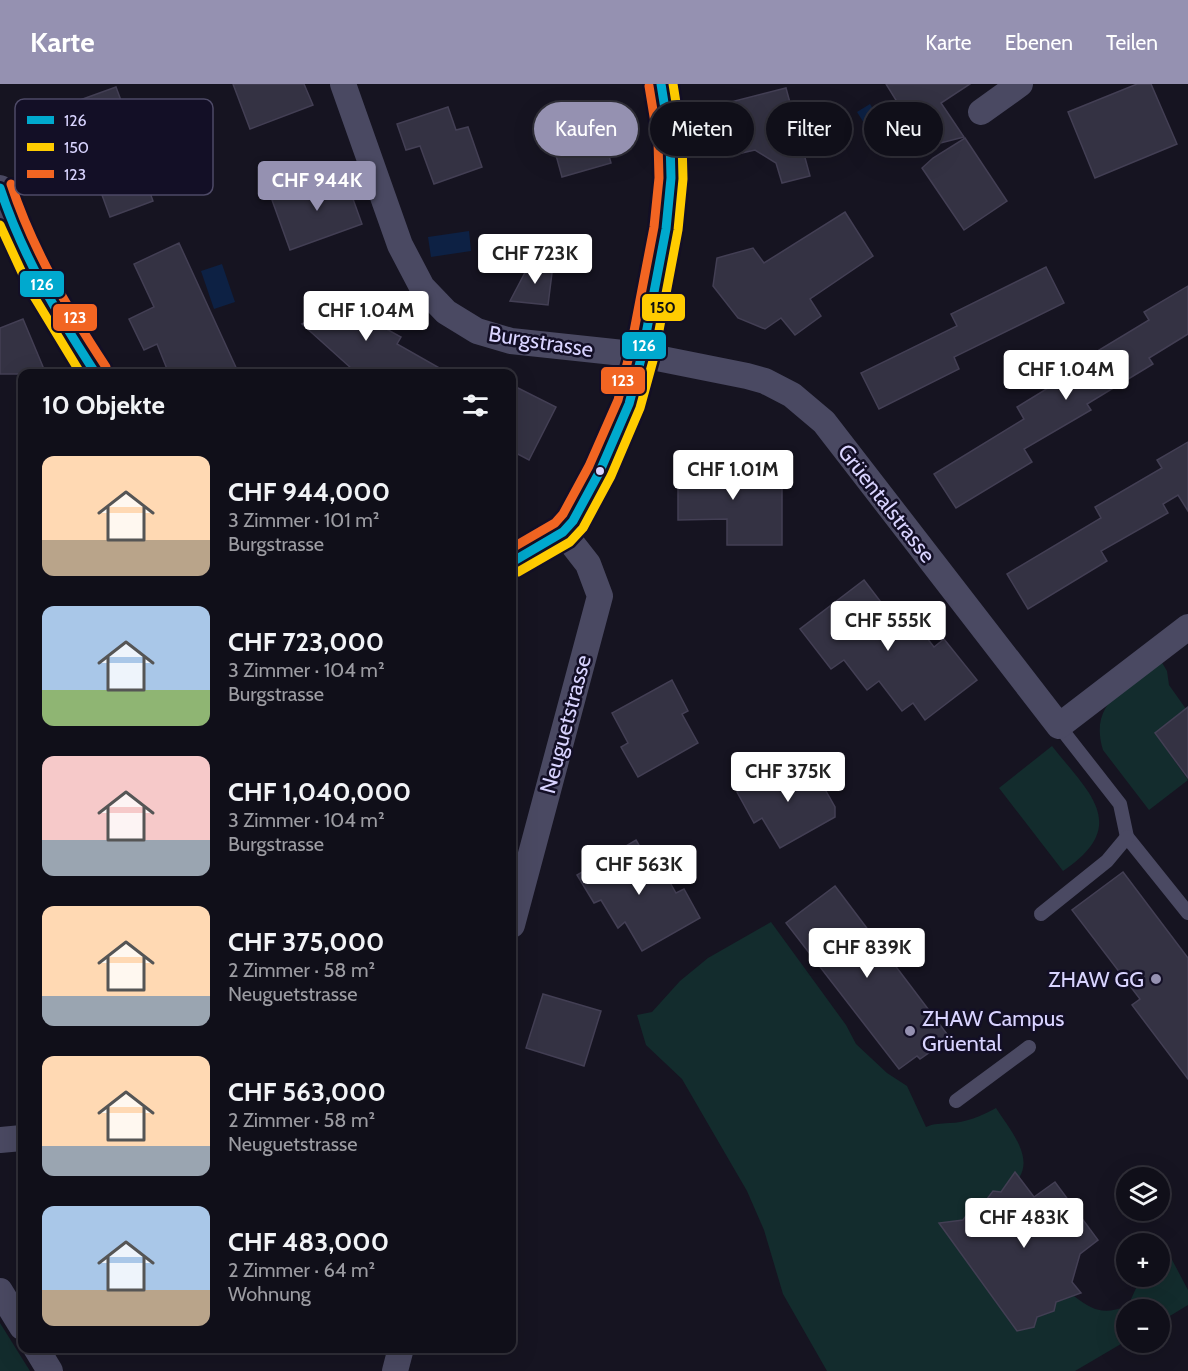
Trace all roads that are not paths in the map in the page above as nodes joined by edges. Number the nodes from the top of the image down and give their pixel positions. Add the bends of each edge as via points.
1 (343, 84) edge
2 (661, 84) edge
3 (1020, 84) edge
4 (981, 112) dead end
5 (0, 188) edge
6 (642, 355) junction
7 (93, 369) edge
8 (563, 532) junction
9 (516, 560) edge
10 (1188, 627) edge
11 (1059, 726) junction
12 (1128, 837) junction
13 (516, 910) edge
14 (1188, 913) edge
15 (1041, 914) dead end
16 (1029, 1047) dead end
17 (956, 1101) dead end
18 (18, 1138) edge
19 (0, 1140) edge
20 (0, 1291) edge
21 (18, 1320) edge
22 (39, 1353) edge
23 (399, 1353) edge
24 (50, 1371) edge
25 (395, 1371) edge

1 - 6 street, Burgstrasse via 400,245 422,287 446,312 477,331 511,341
2 - 6 street via 670,140 671,178 666,229
3 - 4 street
5 - 7 street via 15,230 53,309
6 - 8 street via 629,404 609,453
6 - 11 street, Grüentalstrasse via 765,381 792,395 824,422
8 - 9 street
8 - 13 street, Neuguetstrasse via 588,564 600,596
10 - 11 street
11 - 12 lane via 1120,804
12 - 14 lane
12 - 15 lane via 1107,861
16 - 17 lane
18 - 19 street
20 - 21 street
22 - 24 street
23 - 25 street

